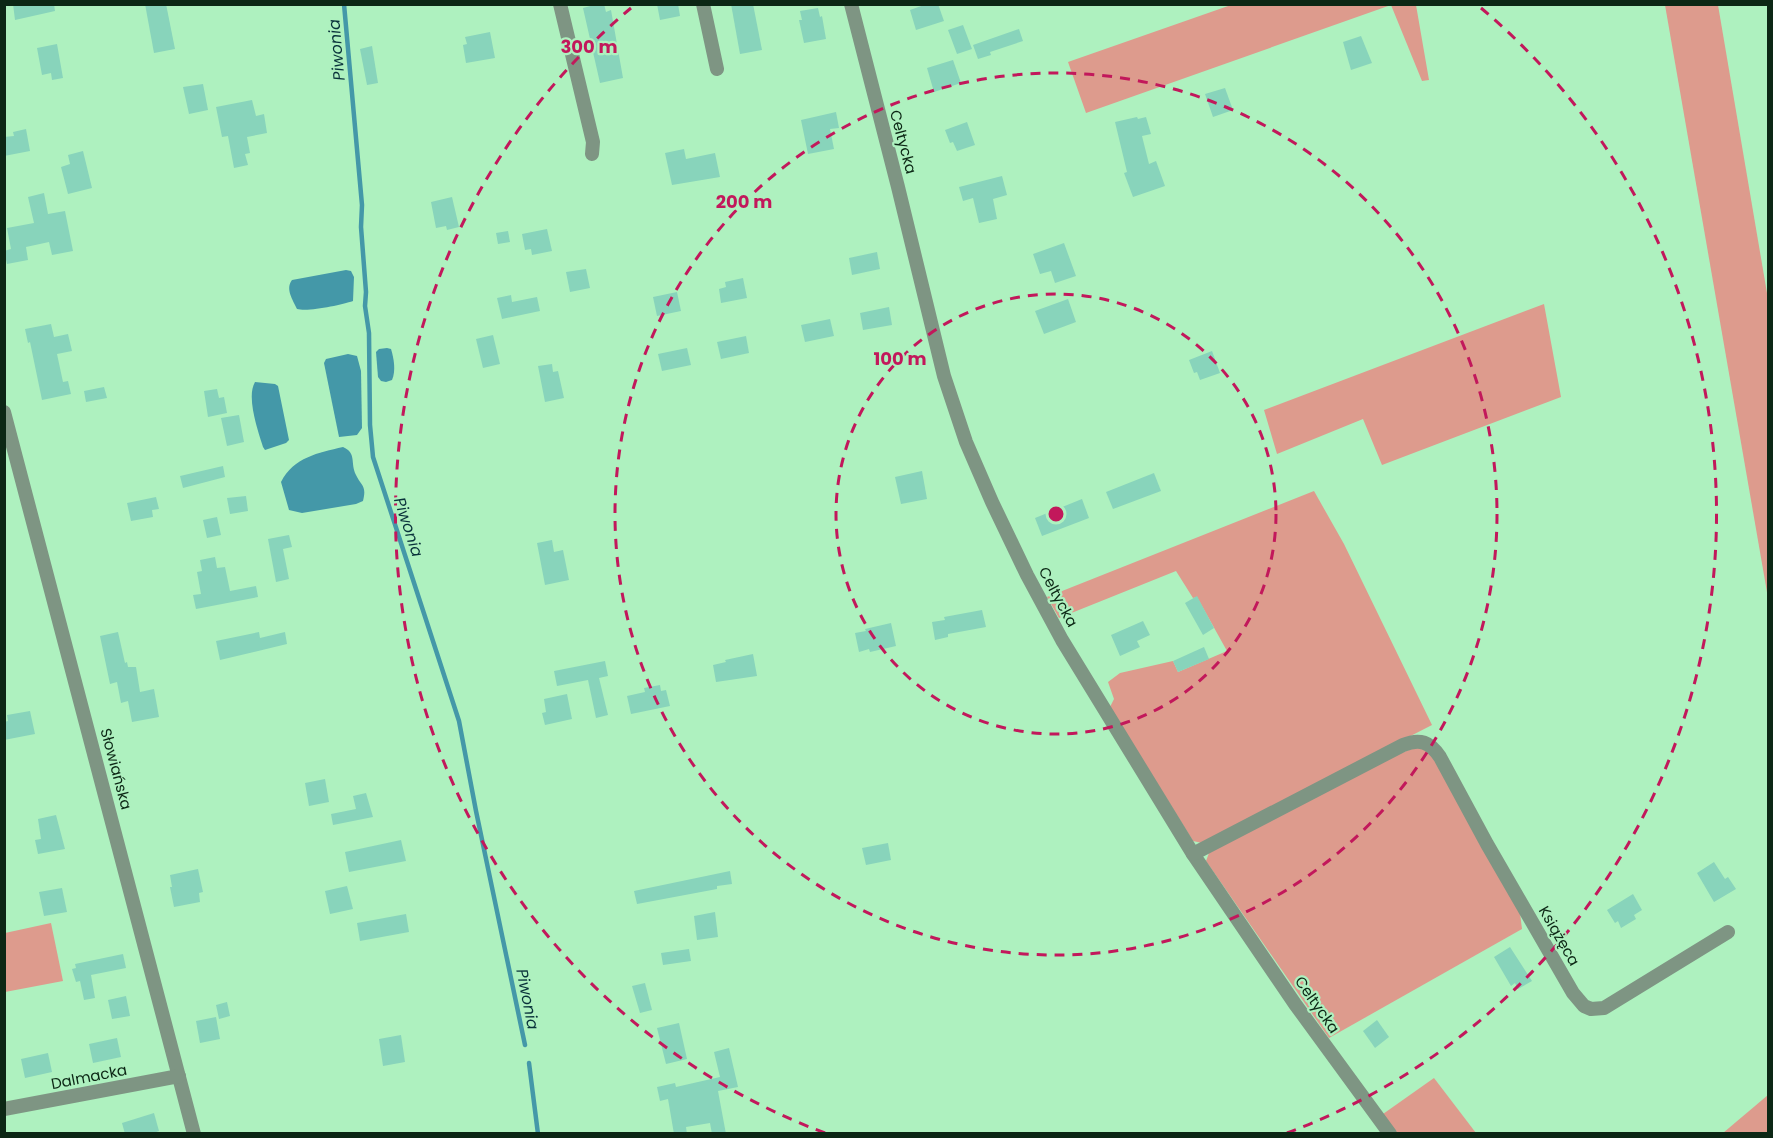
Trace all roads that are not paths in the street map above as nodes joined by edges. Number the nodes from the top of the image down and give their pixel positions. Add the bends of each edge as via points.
1 (560, 4) edge
2 (703, 4) edge
3 (851, 4) edge
4 (717, 69) dead end
5 (592, 154) dead end
6 (4, 412) edge
7 (1193, 854) junction
8 (1728, 932) dead end
9 (179, 1076) junction
10 (4, 1109) edge
11 (194, 1134) edge
12 (1390, 1134) edge

1 - 5 street via 591,132
2 - 4 street
3 - 7 street, Celtycka via 933,338 966,442 1048,616
6 - 9 street, Słowiańska
7 - 8 street, Książęca via 1403,745 1422,741 1429,743 1440,757 1530,921 1584,1006 1605,1008
7 - 12 street, Celtycka
9 - 10 street, Dalmacka
9 - 11 street, Słowiańska

